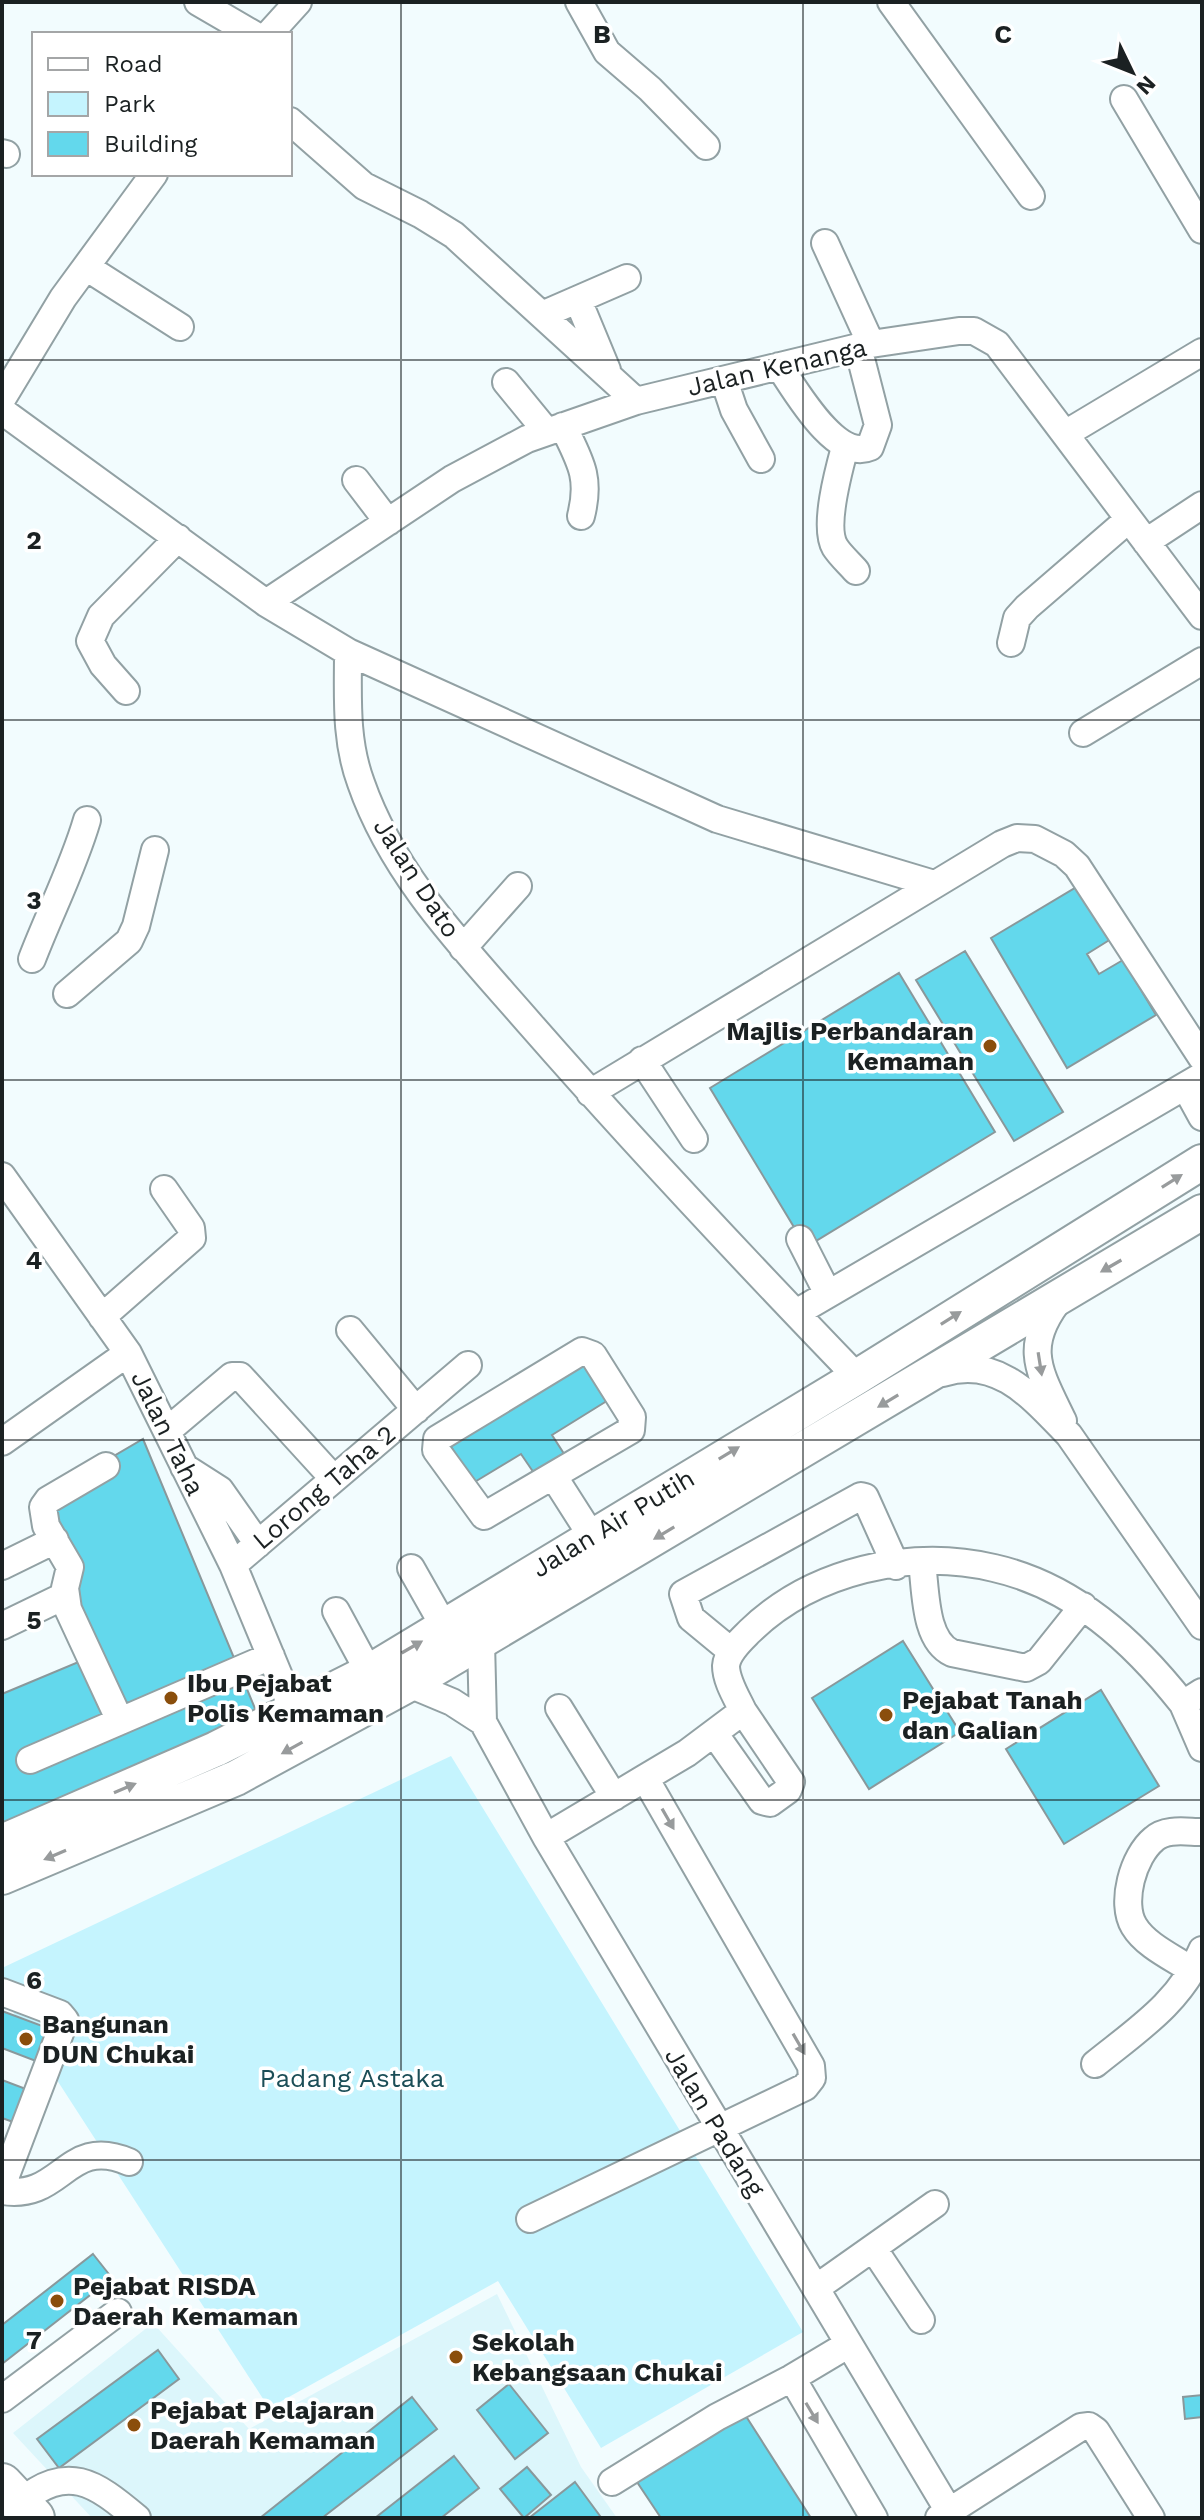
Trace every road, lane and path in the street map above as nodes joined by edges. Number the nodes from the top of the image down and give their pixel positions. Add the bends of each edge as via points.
1 (198, 2) edge
2 (298, 2) edge
3 (579, 2) edge
4 (891, 2) edge
5 (250, 32) edge
6 (271, 32) edge
7 (1124, 99) dead end
8 (292, 123) edge
9 (706, 146) dead end
10 (153, 176) edge
11 (1031, 196) dead end
12 (1202, 230) edge
13 (825, 243) dead end
14 (86, 267) junction
15 (627, 278) dead end
16 (578, 300) junction
17 (542, 315) junction
18 (180, 327) dead end
19 (865, 346) junction
20 (1202, 352) edge
21 (779, 366) junction
22 (609, 377) junction
23 (724, 380) junction
24 (506, 382) dead end
25 (2, 399) edge
26 (636, 401) junction
27 (2, 411) edge
28 (555, 429) junction
29 (1065, 434) junction
30 (845, 447) junction
31 (761, 459) dead end
32 (356, 480) dead end
33 (1202, 505) edge
34 (581, 516) dead end
35 (1129, 519) junction
36 (388, 522) junction
37 (178, 538) junction
38 (1146, 542) junction
39 (856, 571) dead end
40 (266, 603) junction
41 (1202, 616) edge
42 (1011, 643) dead end
43 (348, 652) junction
44 (1202, 661) edge
45 (126, 691) dead end
46 (1083, 733) dead end
47 (87, 820) dead end
48 (155, 850) dead end
49 (934, 884) junction
50 (518, 886) dead end
51 (463, 948) junction
52 (32, 959) dead end
53 (67, 994) dead end
54 (1202, 1058) edge
55 (642, 1060) junction
56 (1193, 1081) edge
57 (590, 1093) junction
58 (1202, 1117) edge
59 (694, 1139) dead end
60 (1202, 1162) edge
61 (2, 1176) edge
62 (164, 1189) dead end
63 (1202, 1212) edge
64 (800, 1239) dead end
65 (1064, 1293) junction
66 (828, 1294) junction
67 (796, 1313) junction
68 (102, 1317) junction
69 (350, 1330) dead end
70 (128, 1353) junction
71 (468, 1365) dead end
72 (857, 1377) junction
73 (924, 1379) junction
74 (416, 1410) junction
75 (167, 1431) junction
76 (1069, 1435) junction
77 (2, 1442) edge
78 (106, 1466) dead end
79 (184, 1467) junction
80 (554, 1477) junction
81 (334, 1479) junction
82 (591, 1535) junction
83 (55, 1540) junction
84 (258, 1544) junction
85 (233, 1565) junction
86 (909, 1565) junction
87 (2, 1566) edge
88 (411, 1568) dead end
89 (66, 1595) junction
90 (1083, 1606) junction
91 (336, 1611) dead end
92 (2, 1626) edge
93 (1202, 1626) edge
94 (445, 1628) junction
95 (481, 1642) junction
96 (731, 1651) junction
97 (271, 1656) junction
98 (369, 1672) junction
99 (409, 1684) junction
100 (1192, 1698) edge
101 (559, 1708) dead end
102 (743, 1711) junction
103 (294, 1712) junction
104 (120, 1721) junction
105 (483, 1722) junction
106 (714, 1733) junction
107 (1202, 1748) edge
108 (30, 1760) dead end
109 (645, 1778) junction
110 (614, 1797) junction
111 (1202, 1832) edge
112 (546, 1837) junction
113 (2, 1842) edge
114 (2, 1877) edge
115 (1198, 1961) edge
116 (2, 1992) edge
117 (1095, 2064) dead end
118 (719, 2129) junction
119 (129, 2162) dead end
120 (2, 2189) edge
121 (935, 2204) dead end
122 (530, 2219) dead end
123 (873, 2248) junction
124 (816, 2288) junction
125 (118, 2312) dead end
126 (921, 2320) dead end
127 (849, 2344) junction
128 (792, 2378) junction
129 (2, 2399) edge
130 (612, 2482) dead end
131 (18, 2502) edge
132 (947, 2516) edge
133 (137, 2518) edge
134 (874, 2518) edge
135 (1151, 2518) edge

1 - 5 street
2 - 6 street
3 - 9 street via 607,52
4 - 11 street
7 - 12 street
8 - 17 street via 364,186 454,235
10 - 14 street
13 - 19 street
14 - 18 street
14 - 25 street
15 - 16 street
16 - 17 street
16 - 22 street
17 - 22 street
19 - 21 street, Jalan Kenanga
19 - 29 street, Jalan Kenanga via 959,331 986,335
19 - 30 street via 878,425 870,447
20 - 29 street
21 - 23 street, Jalan Kenanga
21 - 30 street
22 - 26 street
23 - 26 street, Jalan Kenanga
23 - 31 street
24 - 28 street
26 - 28 street, Jalan Kenanga
27 - 37 street
28 - 34 street via 586,474
28 - 36 street, Jalan Kenanga via 488,458
29 - 35 street, Jalan Kenanga
30 - 39 street via 831,533 834,545
32 - 36 street
33 - 38 street
35 - 38 street, Jalan Kenanga
35 - 42 street via 1027,607 1017,618
36 - 40 street, Jalan Kenanga
37 - 40 street
37 - 45 street via 101,616 90,641
38 - 41 street, Jalan Kenanga
40 - 43 street
43 - 49 street via 717,819
43 - 51 street, Jalan Dato via 350,751 362,787 412,880
44 - 46 street
47 - 52 street via 75,862 52,904
48 - 53 street via 129,941
49 - 54 street via 1017,838 1035,839 1064,854 1089,880
49 - 55 street
50 - 51 street
51 - 57 street, Jalan Dato
55 - 57 street
55 - 59 street
56 - 58 street
56 - 66 street
57 - 67 street, Jalan Dato
72 -> 60 main road, Jalan Air Putih
61 - 68 street, Jalan Taha
62 - 68 street via 191,1228 192,1238
63 -> 65 main road, Jalan Air Putih
64 - 66 street
65 - 73 main road, Jalan Air Putih
65 -> 76 street via 1044,1322 1037,1369
66 - 67 street
67 - 72 street, Jalan Dato
68 - 70 street, Jalan Taha
69 - 74 street, Lorong Taha 2
70 - 75 street, Jalan Taha
70 - 77 street
71 - 74 street, Lorong Taha 2
82 -> 72 main road, Jalan Air Putih
73 - 76 street via 959,1367 982,1367 1019,1389
73 -> 95 main road, Jalan Air Putih
74 - 81 street, Lorong Taha 2
75 - 79 street, Jalan Taha
75 - 81 street via 232,1376 240,1376
76 - 93 street
78 - 83 street via 43,1507
79 - 84 street via 220,1490
79 - 85 street, Jalan Taha
80 - 80 street via 484,1516 435,1445 489,1407 587,1352 633,1424
80 - 82 street
81 - 84 street, Lorong Taha 2
82 - 94 main road, Jalan Air Putih
83 - 87 street
83 - 89 street via 70,1567
84 - 85 street, Lorong Taha 2
85 - 97 street, Jalan Taha
86 - 90 street via 993,1567
86 - 90 street via 933,1633 941,1648 952,1653 1026,1668 1039,1661
86 - 96 street via 875,1565 808,1590 757,1624
86 - 96 street via 861,1496 683,1594 691,1618
88 - 94 street
89 - 92 street
89 - 104 street
90 - 100 street
91 - 98 street
98 -> 94 main road, Jalan Air Putih
95 - 99 main road, Jalan Air Putih
95 - 105 street
96 - 102 street via 726,1665
97 - 103 street, Jalan Taha
97 - 104 street
98 - 103 main road, Jalan Air Putih
99 - 105 street
99 -> 114 main road, Jalan Air Putih via 236,1778
100 - 107 street
101 - 110 street
102 - 106 street
102 - 106 street via 791,1782 788,1790 770,1803 762,1801
113 -> 103 main road, Jalan Air Putih
104 - 108 street
105 - 112 street, Jalan Padang
106 - 109 street
109 - 110 street
109 -> 118 street via 811,2066 812,2078 805,2087
110 - 112 street
111 - 115 street via 1170,1832 1155,1838 1135,1869 1128,1912 1135,1927
112 - 118 street, Jalan Padang
115 - 117 street via 1167,2006
116 - 120 street via 65,2020
118 - 122 street
118 - 124 street, Jalan Padang
119 - 120 street via 97,2153 40,2189 22,2195
121 - 123 street
123 - 124 street
123 - 126 street
124 - 127 street, Jalan Padang
125 - 129 street
127 - 128 street
127 - 132 street, Jalan Padang
128 - 130 street
128 -> 134 street
131 - 133 street via 53,2481 83,2480
132 - 135 street via 1089,2426

